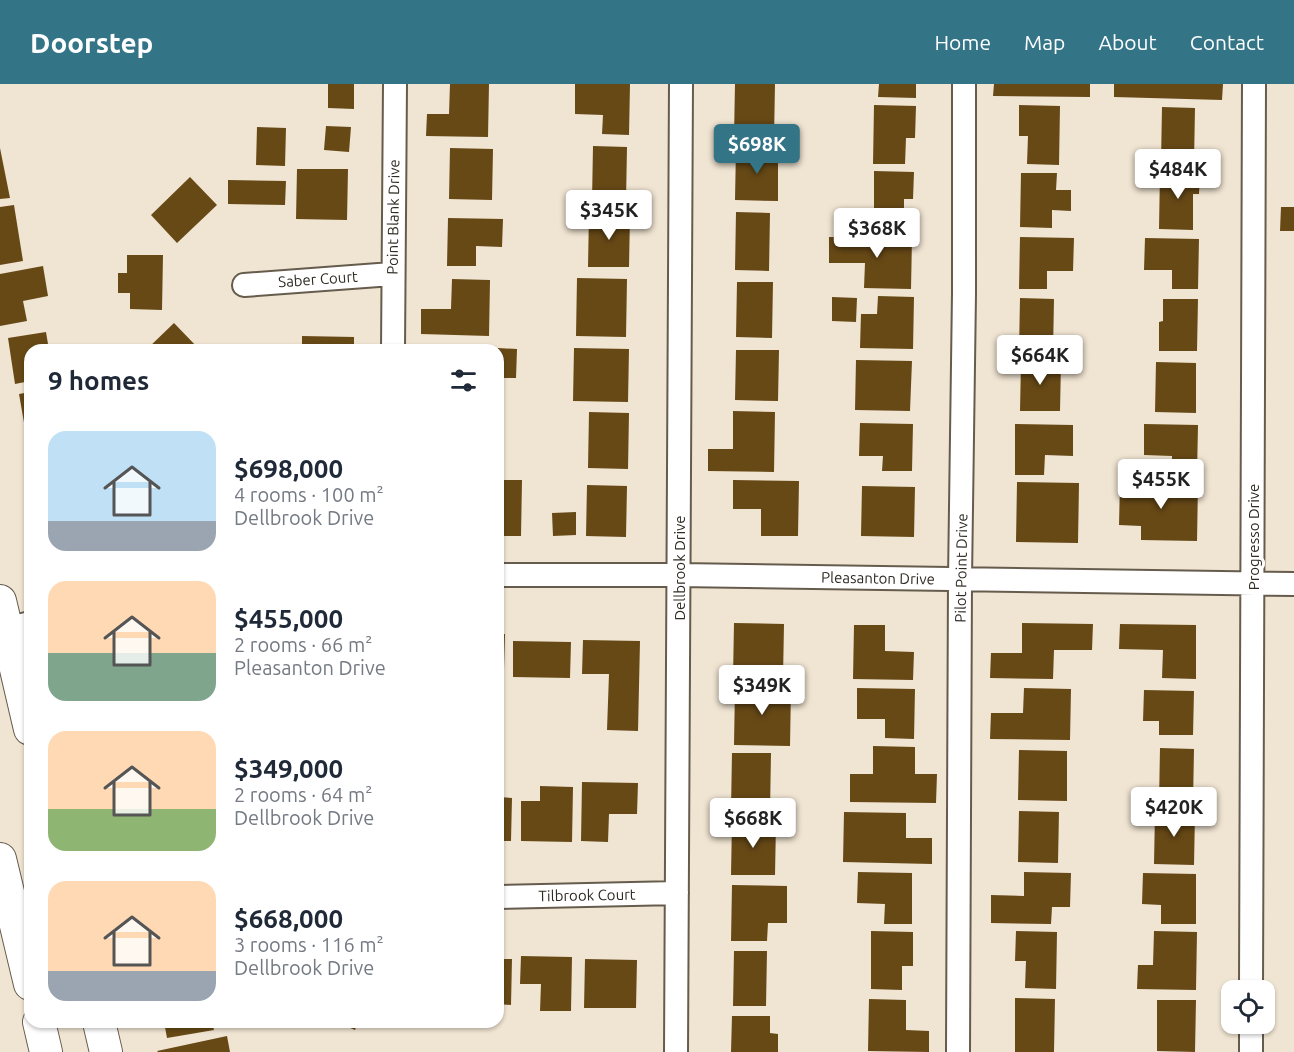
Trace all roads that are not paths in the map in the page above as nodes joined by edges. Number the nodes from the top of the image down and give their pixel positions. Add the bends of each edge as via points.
1 (395, 84) edge
2 (681, 84) edge
3 (964, 84) edge
4 (1254, 84) edge
5 (392, 274) junction
6 (244, 285) dead end
7 (393, 344) edge
8 (504, 574) edge
9 (679, 574) junction
10 (960, 579) junction
11 (1253, 585) junction
12 (1294, 585) edge
13 (9, 621) edge
14 (24, 698) edge
15 (0, 859) edge
16 (677, 893) junction
17 (504, 897) edge
18 (24, 959) edge
19 (1251, 980) edge
20 (40, 1028) edge
21 (1251, 1034) edge
22 (46, 1052) edge
23 (676, 1052) edge
24 (958, 1052) edge
25 (1251, 1052) edge

1 - 5 street, Point Blank Drive
2 - 9 street, Dellbrook Drive
3 - 10 street, Pilot Point Drive
4 - 11 street, Progresso Drive
5 - 6 street, Saber Court
5 - 7 street, Point Blank Drive
8 - 9 street, Pleasanton Drive
9 - 10 street, Pleasanton Drive
9 - 16 street, Dellbrook Drive
10 - 11 street, Pleasanton Drive
10 - 24 street, Pilot Point Drive
11 - 12 street, Pleasanton Drive
11 - 19 street, Progresso Drive
13 - 14 main road
15 - 18 main road
16 - 17 street, Tilbrook Court
16 - 23 street, Dellbrook Drive
20 - 22 main road
21 - 25 street

